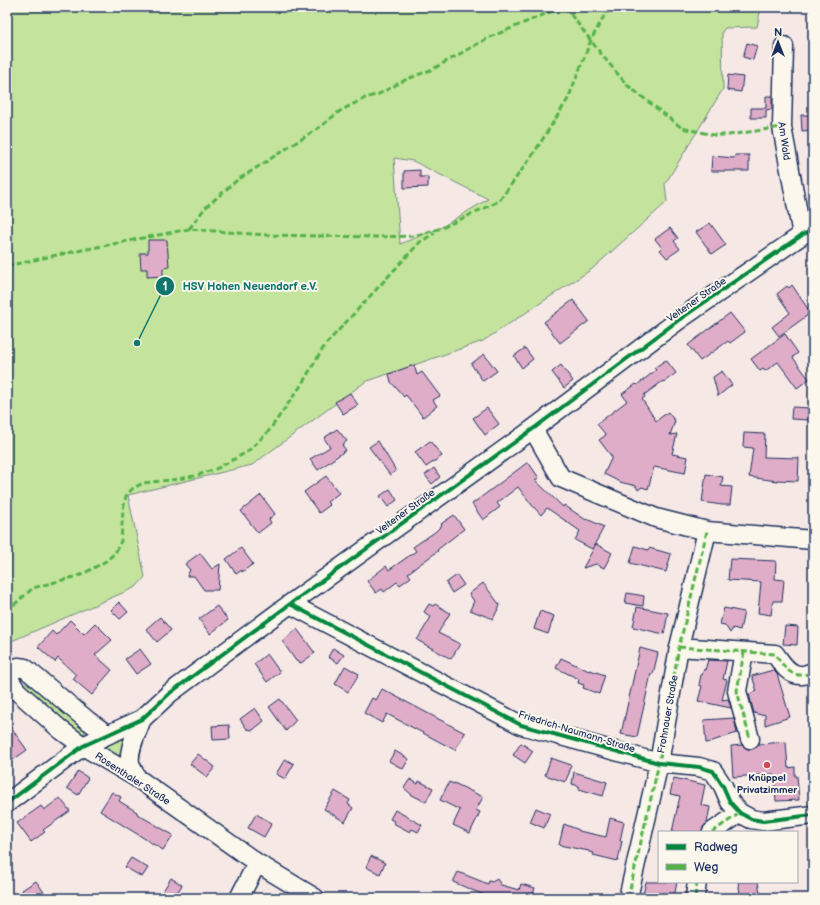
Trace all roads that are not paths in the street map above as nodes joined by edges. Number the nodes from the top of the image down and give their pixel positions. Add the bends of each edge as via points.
1 (784, 46) dead end
2 (807, 232) edge
3 (532, 429) junction
4 (707, 531) junction
5 (813, 540) edge
6 (290, 604) junction
7 (679, 647) junction
8 (744, 652) junction
9 (813, 672) edge
10 (142, 719) junction
11 (107, 734) junction
12 (750, 739) dead end
13 (83, 746) junction
14 (659, 763) junction
15 (137, 778) junction
16 (7, 803) edge
17 (740, 813) junction
18 (813, 815) edge
19 (713, 831) edge
20 (257, 863) junction
21 (238, 898) edge
22 (315, 898) edge
23 (628, 898) edge

1 - 2 street, Am Wald via 782,127
2 - 3 street, Veltener Straße via 680,319
3 - 4 street via 561,478 656,518
3 - 6 street, Veltener Straße
4 - 5 street
4 - 7 street, Frohnauer Straße
6 - 10 street, Veltener Straße via 170,694
6 - 14 street, Friedrich-Naumann-Straße via 521,725
7 - 8 street
7 - 14 street, Frohnauer Straße
8 - 9 street via 775,654 784,666 800,676
8 - 12 street via 737,690
10 - 11 street, Veltener Straße
10 - 15 street via 131,750 130,762
11 - 13 street, Veltener Straße
11 - 13 street, Rosenthaler Straße via 25,668 18,667 8,675 18,691
13 - 15 street, Rosenthaler Straße
13 - 16 street, Veltener Straße
14 - 17 street, Friedrich-Naumann-Straße via 713,771 730,802
14 - 23 street, Frohnauer Straße
15 - 20 street, Rosenthaler Straße
17 - 18 street via 751,819 763,821
17 - 19 street
20 - 21 street
20 - 22 street, Rosenthaler Straße

